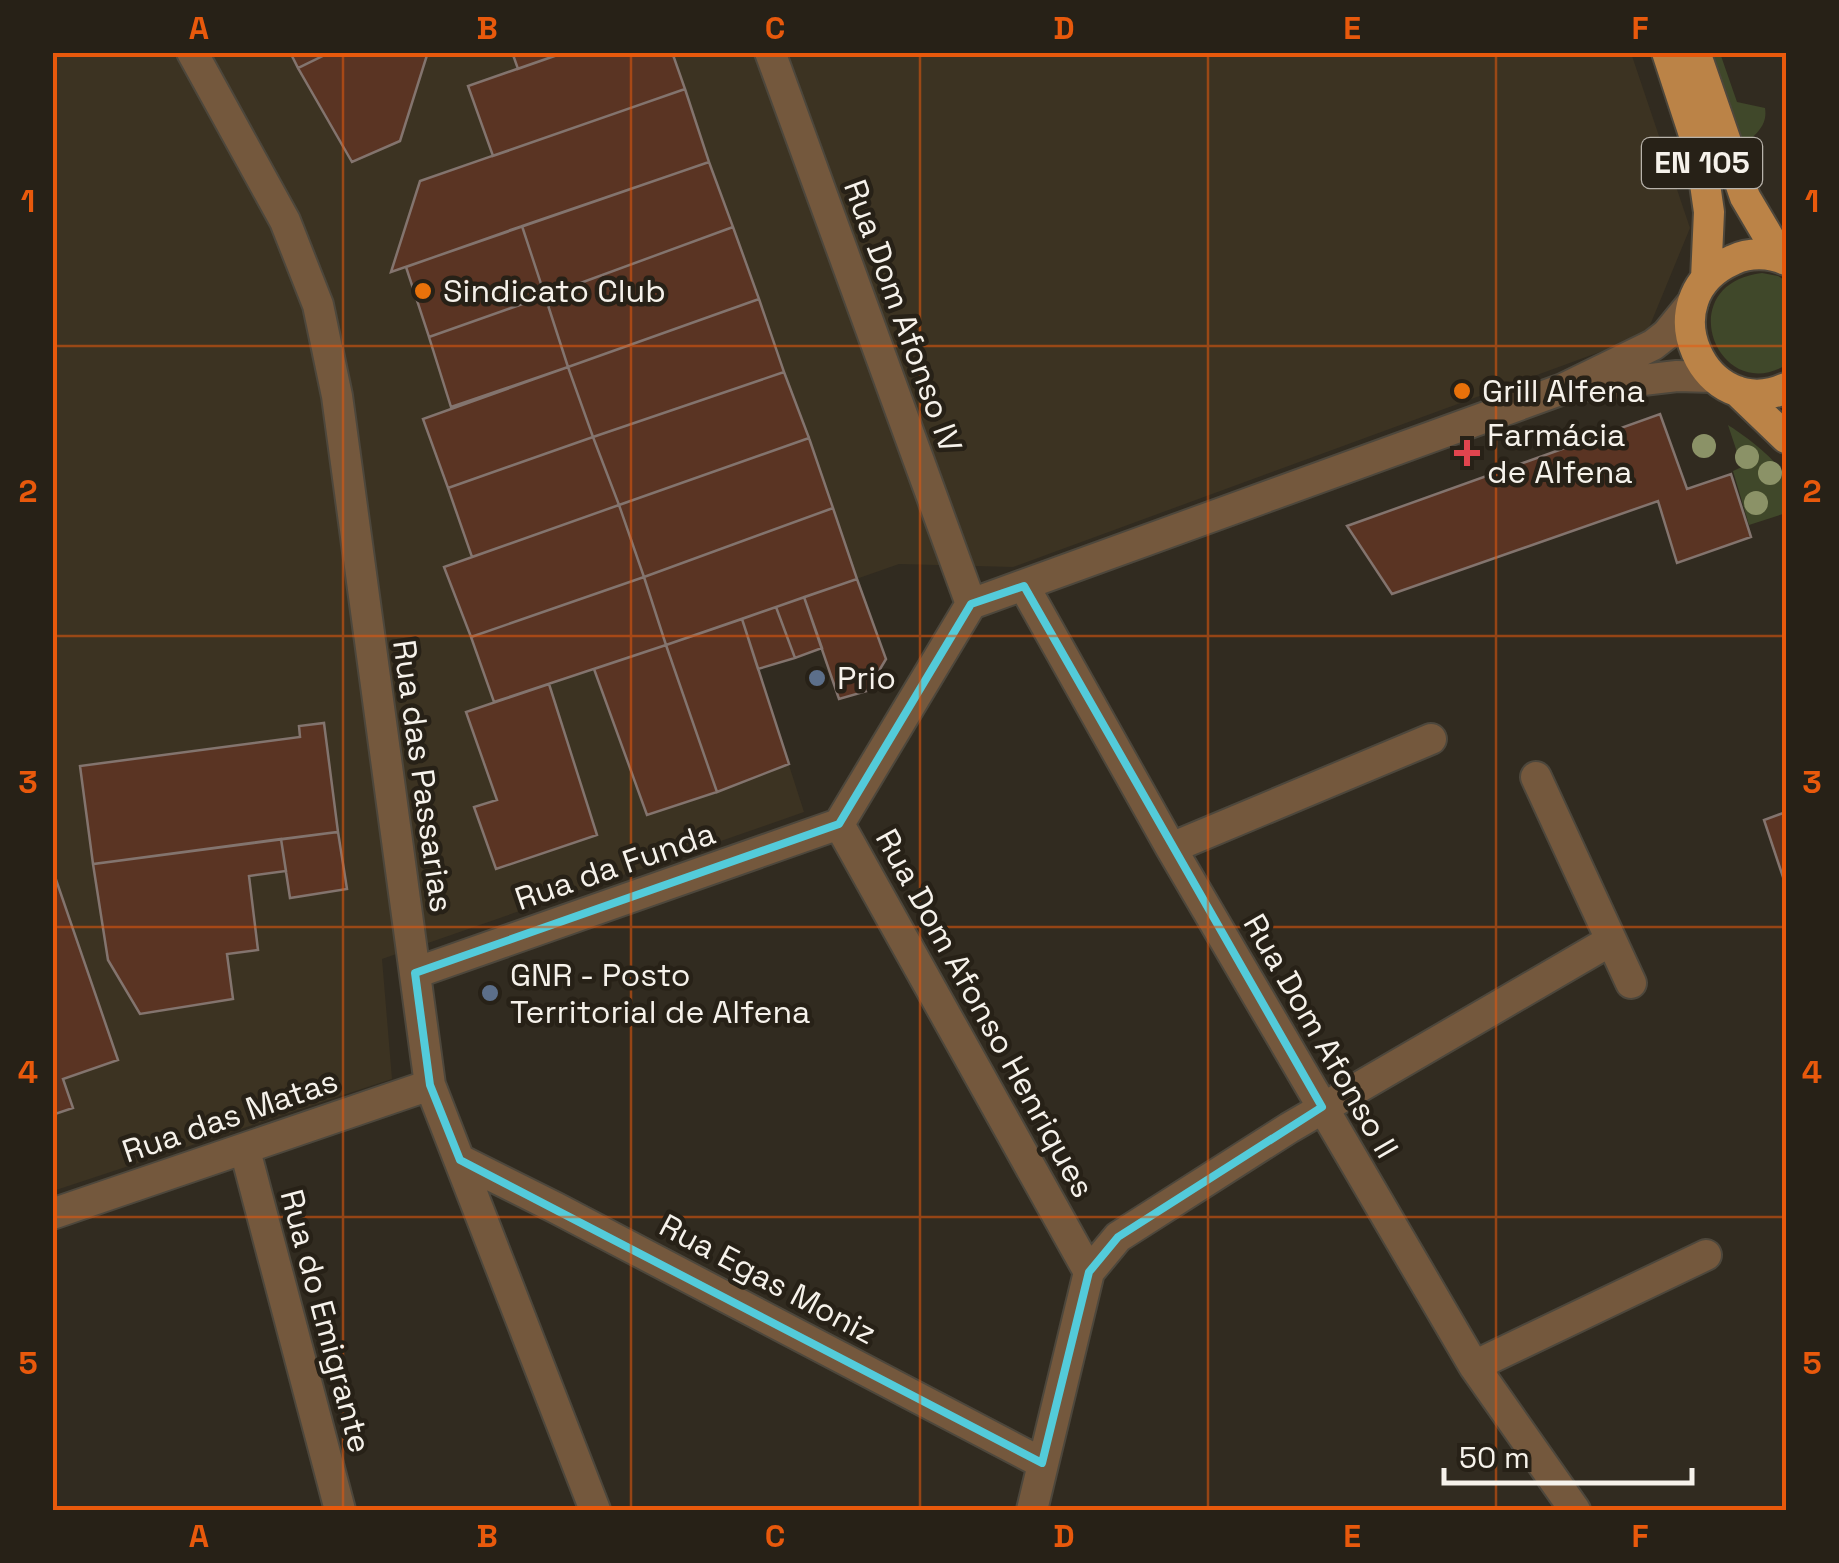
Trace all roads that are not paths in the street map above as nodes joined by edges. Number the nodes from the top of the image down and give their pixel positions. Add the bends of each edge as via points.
1 (192, 52) edge
2 (770, 52) edge
3 (1667, 52) edge
4 (1695, 52) edge
5 (1784, 259) edge
6 (1699, 290) junction
7 (1725, 384) junction
8 (1786, 388) edge
9 (1563, 390) junction
10 (1786, 438) edge
11 (1024, 586) junction
12 (971, 604) junction
13 (1431, 739) dead end
14 (1536, 777) dead end
15 (839, 824) junction
16 (1172, 848) junction
17 (1610, 941) junction
18 (415, 974) junction
19 (1632, 983) dead end
20 (430, 1085) junction
21 (1322, 1107) junction
22 (245, 1150) junction
23 (460, 1160) junction
24 (52, 1214) edge
25 (1706, 1255) dead end
26 (1090, 1272) junction
27 (1474, 1366) junction
28 (1042, 1462) junction
29 (340, 1510) edge
30 (595, 1510) edge
31 (1032, 1510) edge
32 (1575, 1510) edge

1 - 18 street, Rua das Passarias via 285,221 318,305 337,396
2 - 12 street, Rua Dom Afonso IV
3 - 6 main road, EN 105 via 1701,156 1709,212
4 - 5 main road, EN 105 via 1745,196
5 - 6 main road, EN 105 via 1740,256
6 - 7 main road, EN 105 via 1689,322 1692,342 1700,362
6 - 9 street via 1667,334
7 - 8 main road via 1759,394
7 - 9 street via 1677,376
7 - 10 main road, EN 105
9 - 11 street
11 - 12 street
11 - 16 street, Rua Dom Afonso II
12 - 15 street, Rua Dom Afonso Henriques
13 - 16 street
14 - 17 street
15 - 18 street, Rua da Funda
15 - 26 street, Rua Dom Afonso Henriques
16 - 21 street, Rua Dom Afonso II
17 - 19 street
17 - 21 street
18 - 20 street, Rua das Passarias
20 - 22 street, Rua das Matas
20 - 23 street, Rua das Passarias
21 - 26 street via 1118,1237
21 - 27 street, Rua Dom Afonso II
22 - 24 street, Rua das Matas
22 - 29 street, Rua do Emigrante
23 - 28 street, Rua Egas Moniz
23 - 30 street, Rua das Passarias
25 - 27 street
26 - 28 street
27 - 32 street, Rua Dom Afonso II
28 - 31 street

